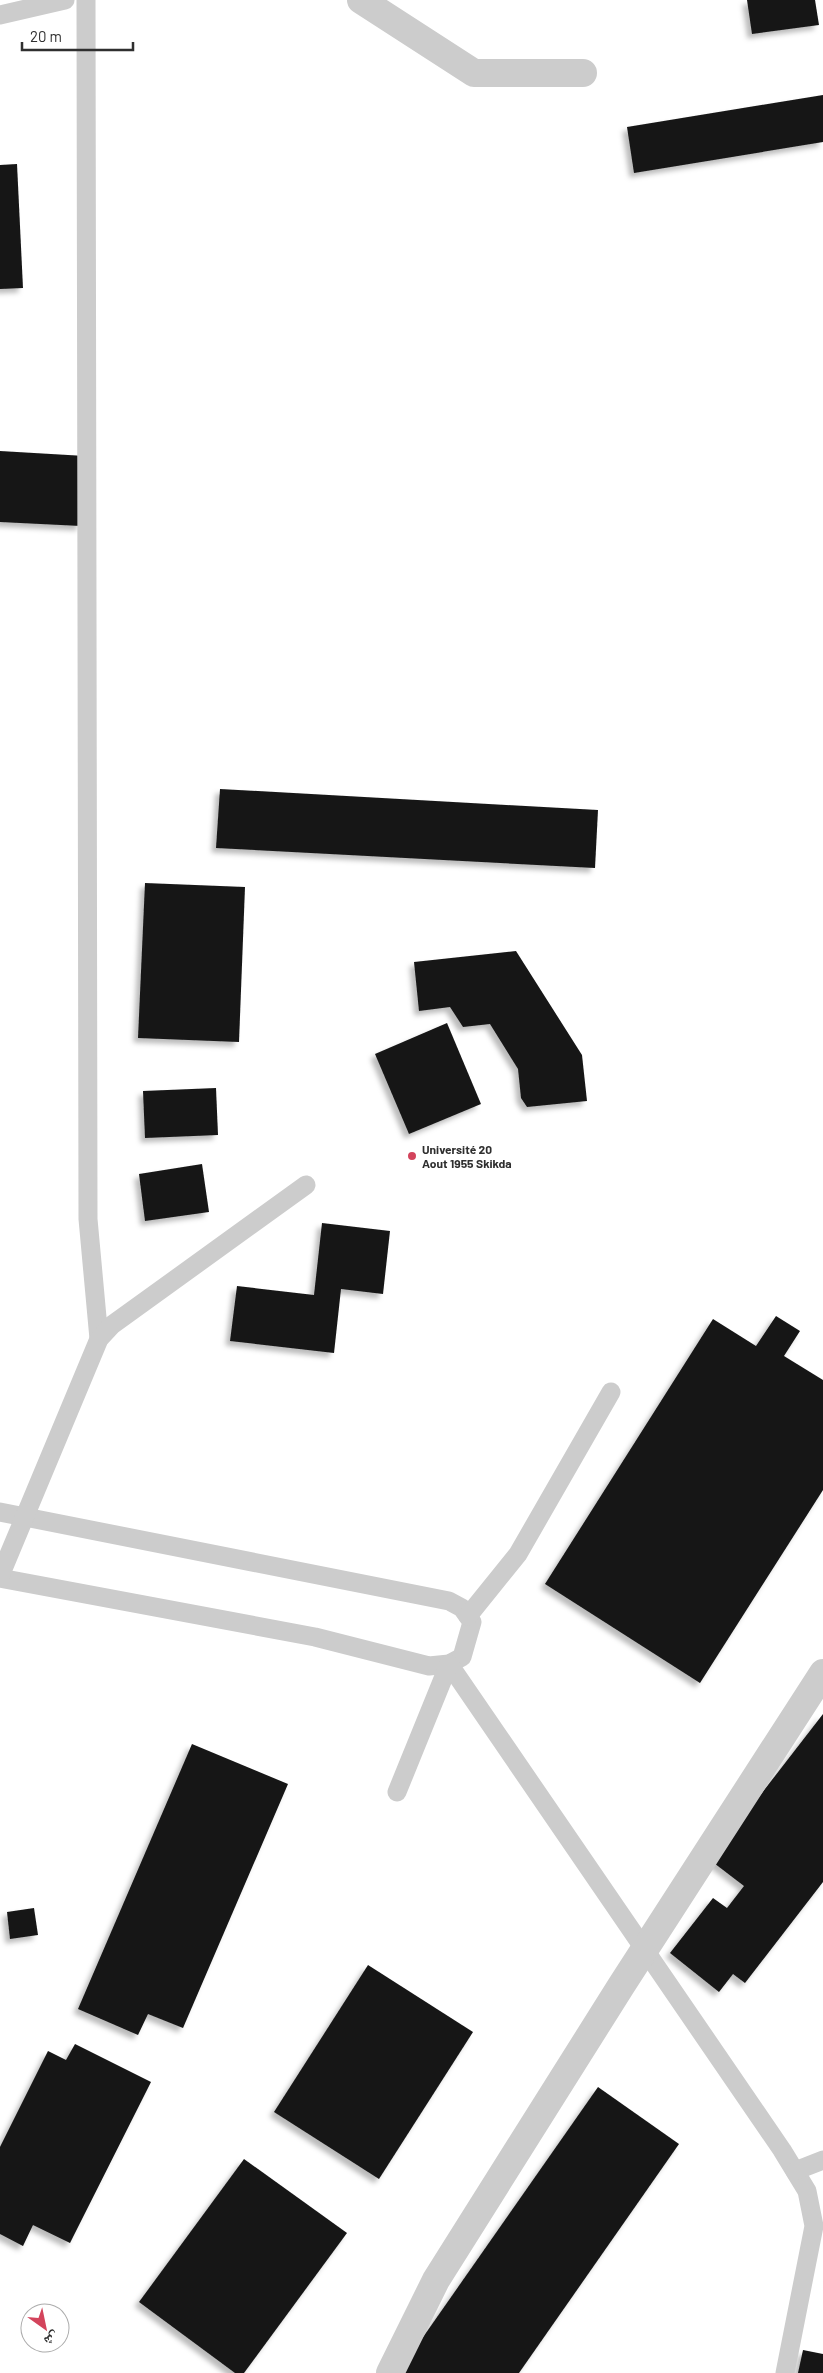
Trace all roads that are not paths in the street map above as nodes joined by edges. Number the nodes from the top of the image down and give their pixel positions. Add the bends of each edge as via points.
1 (65, 0) edge
2 (86, 0) edge
3 (361, 0) edge
4 (0, 15) edge
5 (583, 73) dead end
6 (306, 1185) dead end
7 (99, 1339) junction
8 (611, 1392) dead end
9 (0, 1512) edge
10 (23, 1517) junction
11 (0, 1577) edge
12 (468, 1616) junction
13 (450, 1664) junction
14 (823, 1673) edge
15 (397, 1792) dead end
16 (645, 1950) junction
17 (823, 2160) edge
18 (795, 2171) junction
19 (390, 2373) edge
20 (785, 2373) edge

1 - 4 lane
2 - 7 lane via 88,1219
3 - 5 street via 474,73
6 - 7 lane via 112,1325
7 - 10 lane
8 - 12 lane via 518,1554
9 - 10 lane
10 - 11 lane
10 - 12 lane via 449,1601 462,1608
11 - 13 lane via 315,1637 429,1666
12 - 13 lane via 472,1622 462,1657
13 - 15 lane
13 - 16 lane
14 - 16 street
16 - 18 lane
16 - 19 street via 436,2280
17 - 18 lane
18 - 20 lane via 807,2191 814,2226

